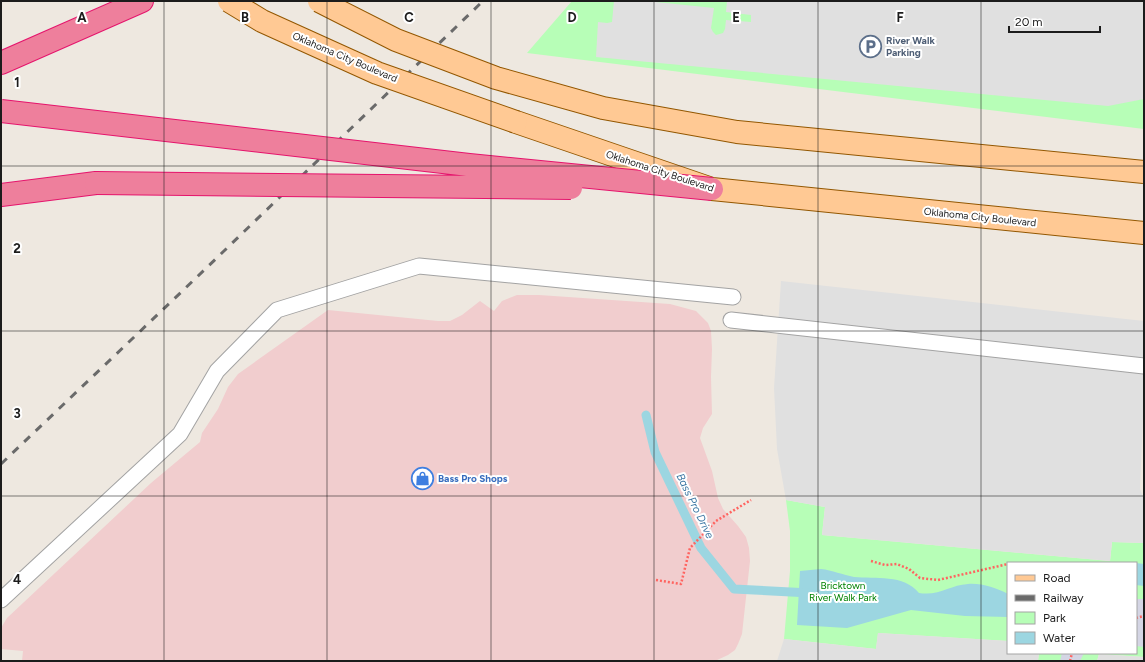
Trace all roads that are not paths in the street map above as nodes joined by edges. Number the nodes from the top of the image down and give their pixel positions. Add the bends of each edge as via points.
1 (142, 1) edge
2 (229, 1) edge
3 (319, 1) edge
4 (1, 63) edge
5 (1, 112) edge
6 (1144, 172) edge
7 (712, 189) junction
8 (1, 195) edge
9 (1144, 233) edge
10 (733, 297) dead end
11 (731, 320) dead end
12 (1144, 366) edge
13 (1, 600) edge

1 - 4 highway
2 - 7 main road, Oklahoma City Boulevard, bridge via 262,21 377,73
3 - 6 main road, bridge via 403,43 496,78 603,108 737,132
5 - 7 highway, bridge via 469,165
7 - 8 highway, bridge via 96,183
7 - 9 main road, Oklahoma City Boulevard
10 - 13 lane via 419,266 277,310 217,371 180,434
11 - 12 lane

